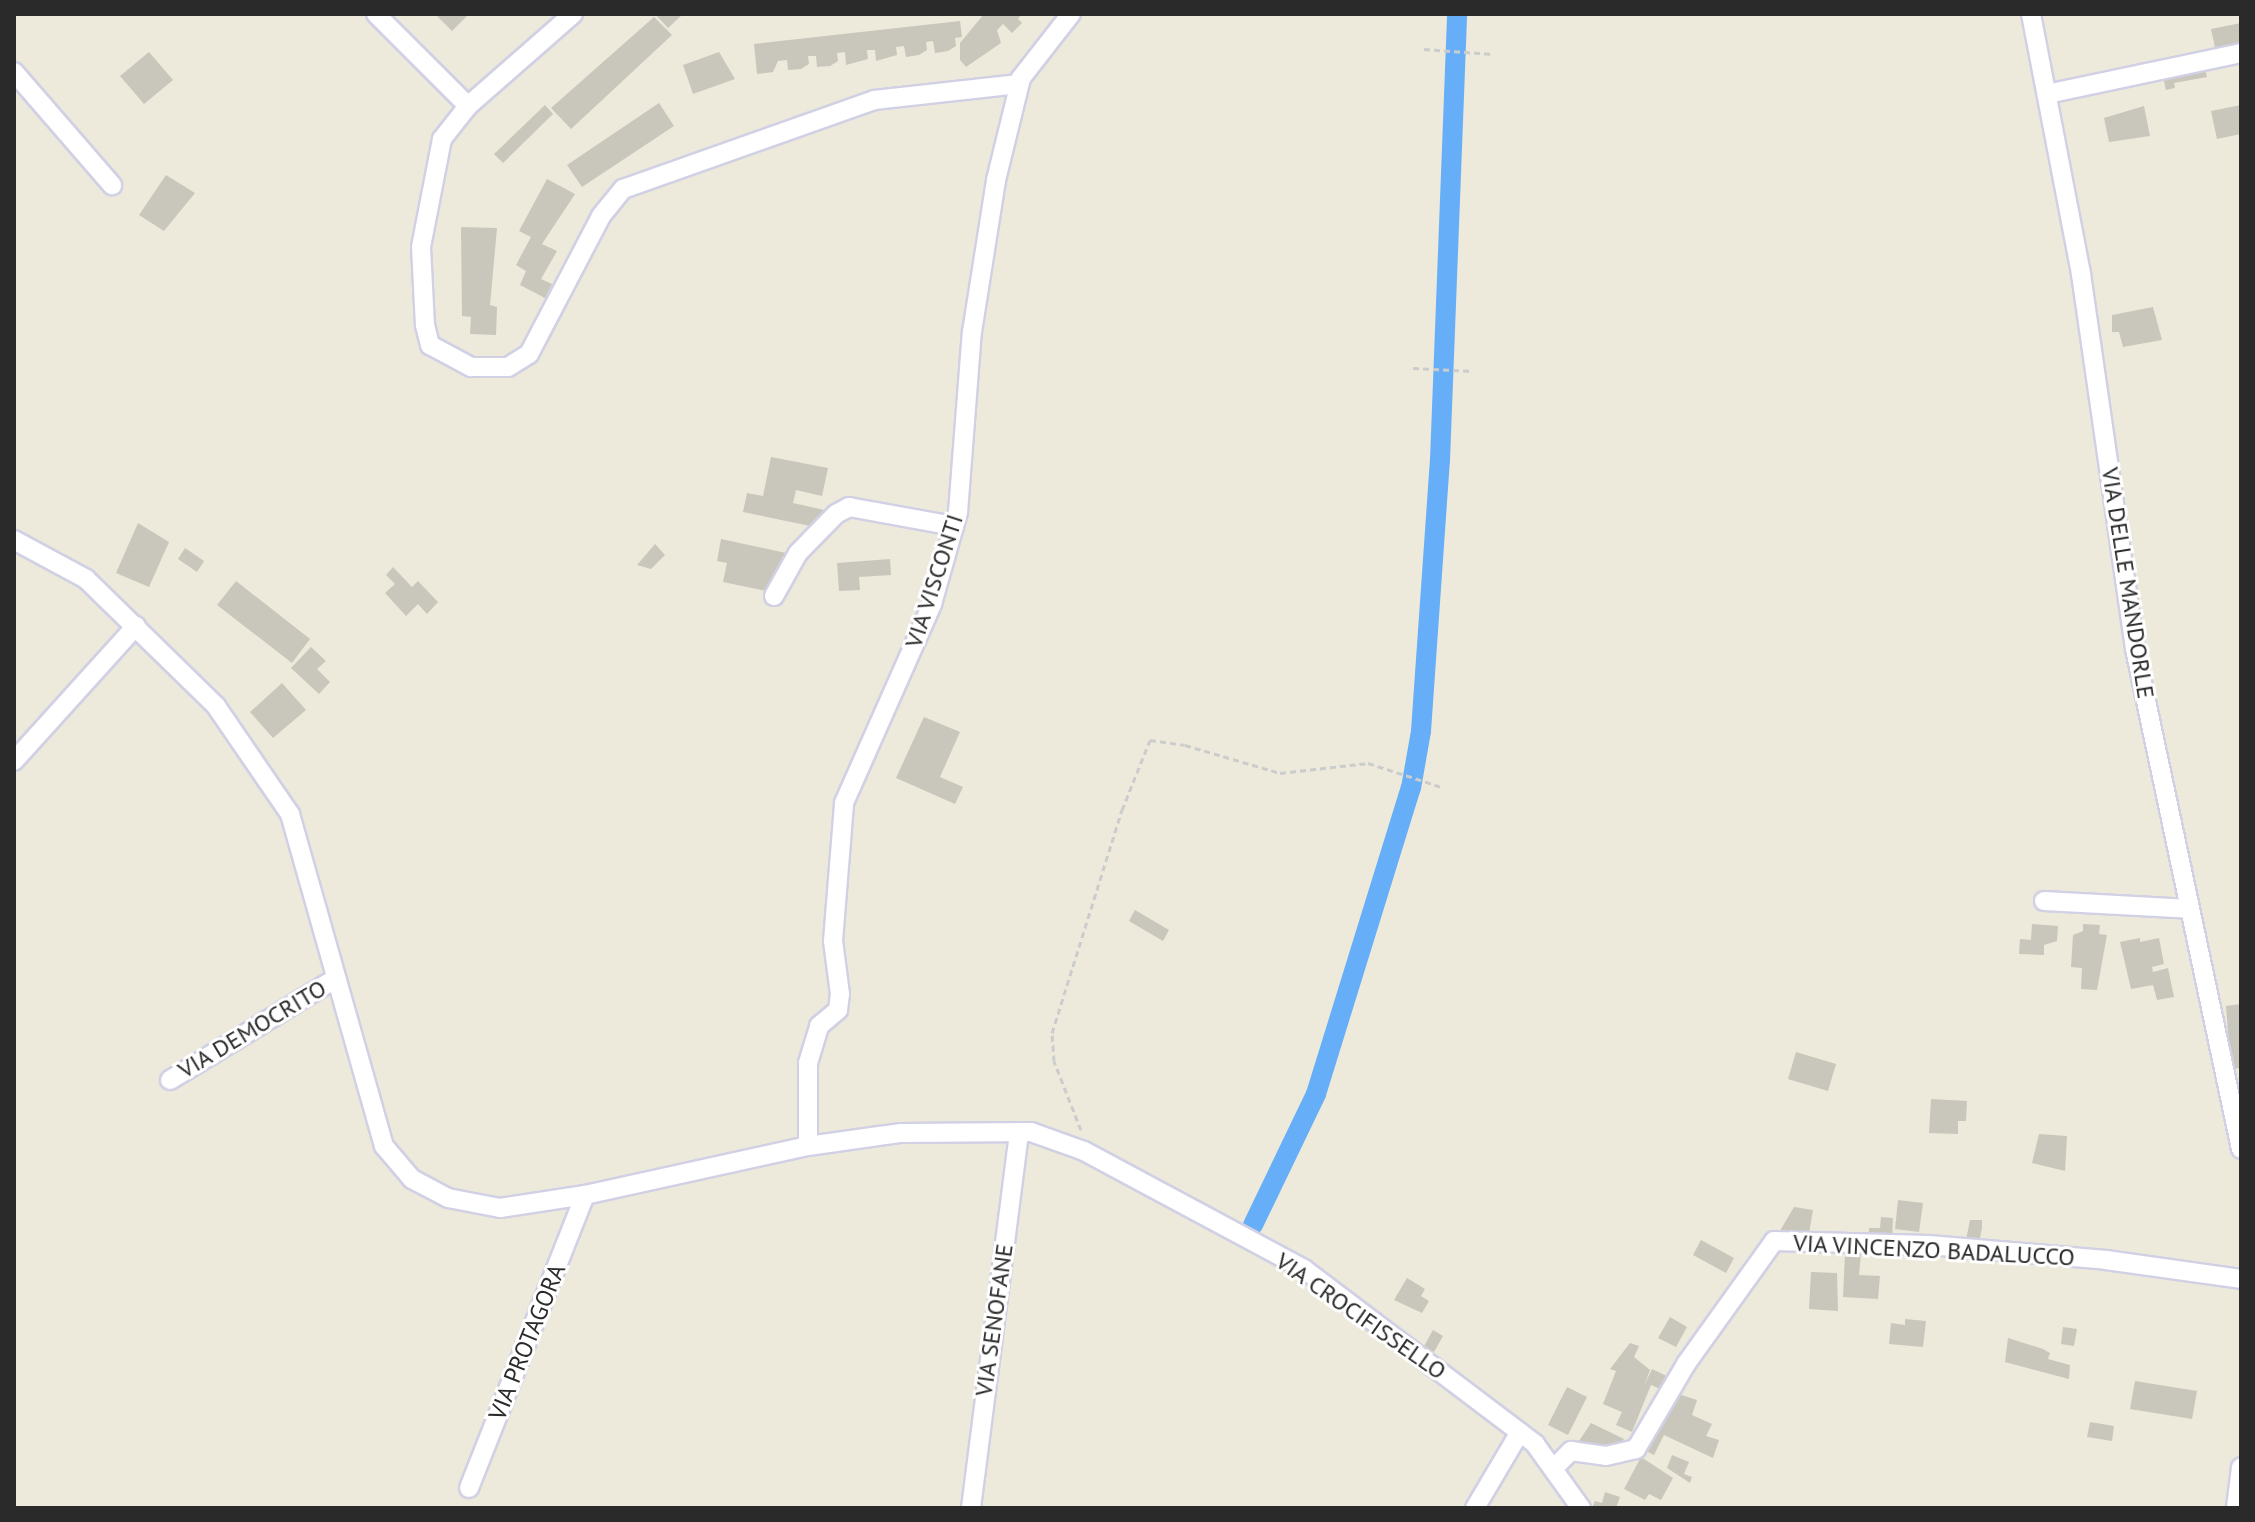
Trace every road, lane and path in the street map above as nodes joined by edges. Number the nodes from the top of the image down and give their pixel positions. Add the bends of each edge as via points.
1 (376, 14) edge
2 (573, 14) edge
3 (1071, 14) edge
4 (2031, 14) edge
5 (1424, 49) dead end
6 (2241, 53) edge
7 (1493, 54) dead end
8 (14, 72) edge
9 (1019, 84) junction
10 (2047, 94) junction
11 (468, 106) junction
12 (112, 185) dead end
13 (1413, 368) dead end
14 (1473, 371) dead end
15 (954, 526) junction
16 (14, 540) edge
17 (774, 596) dead end
18 (136, 626) junction
19 (14, 761) edge
20 (1442, 787) dead end
21 (2044, 901) dead end
22 (2190, 909) junction
23 (335, 979) junction
24 (170, 1080) dead end
25 (1019, 1133) junction
26 (808, 1146) junction
27 (1077, 1149) junction
28 (2241, 1149) edge
29 (585, 1195) junction
30 (2241, 1279) edge
31 (1520, 1432) junction
32 (1555, 1467) junction
33 (2241, 1467) edge
34 (469, 1488) dead end
35 (971, 1508) edge
36 (1475, 1508) edge
37 (1581, 1508) edge
38 (2236, 1508) edge

1 - 11 street
2 - 11 street
3 - 9 street, VIA VISCONTI
4 - 10 street, VIA DELLE MANDORLE
5 - 7 path
6 - 10 street
8 - 12 street
9 - 11 street via 874,100 623,189 601,216 529,354 508,367 492,368 451,359 430,345 425,325 421,247 433,174 442,139
9 - 15 street, VIA VISCONTI via 996,180 972,332
10 - 22 street, VIA DELLE MANDORLE via 2081,274 2135,649
13 - 14 path
15 - 17 street via 849,507 798,553
15 - 26 street, VIA VISCONTI via 932,604 844,803 833,941 840,994 838,1010 819,1026 808,1063
16 - 18 street, VIA CROCIFISSELLO via 86,579
18 - 19 street
18 - 23 street, VIA CROCIFISSELLO via 216,706 290,814
20 - 27 path via 1391,768 1341,762 1280,773 1150,740 1122,810 1052,1033 1054,1061 1082,1134
21 - 22 street
22 - 28 street, VIA DELLE MANDORLE
23 - 24 street, VIA DEMOCRITO
23 - 29 street, VIA CROCIFISSELLO via 384,1146 412,1179 448,1198 500,1208
25 - 26 street, VIA CROCIFISSELLO via 901,1133
25 - 27 street, VIA CROCIFISSELLO
25 - 35 street, VIA SENOFANE
26 - 29 street, VIA CROCIFISSELLO
27 - 31 street, VIA CROCIFISSELLO via 1304,1269
29 - 34 street, VIA PROTAGORA
30 - 32 street, VIA VINCENZO BADALUCCO via 2106,1260 1943,1246 1774,1241 1686,1364 1636,1449 1606,1456 1571,1451
31 - 32 street, VIA CROCIFISSELLO
31 - 36 street
32 - 37 street, VIA CROCIFISSELLO
33 - 38 street

